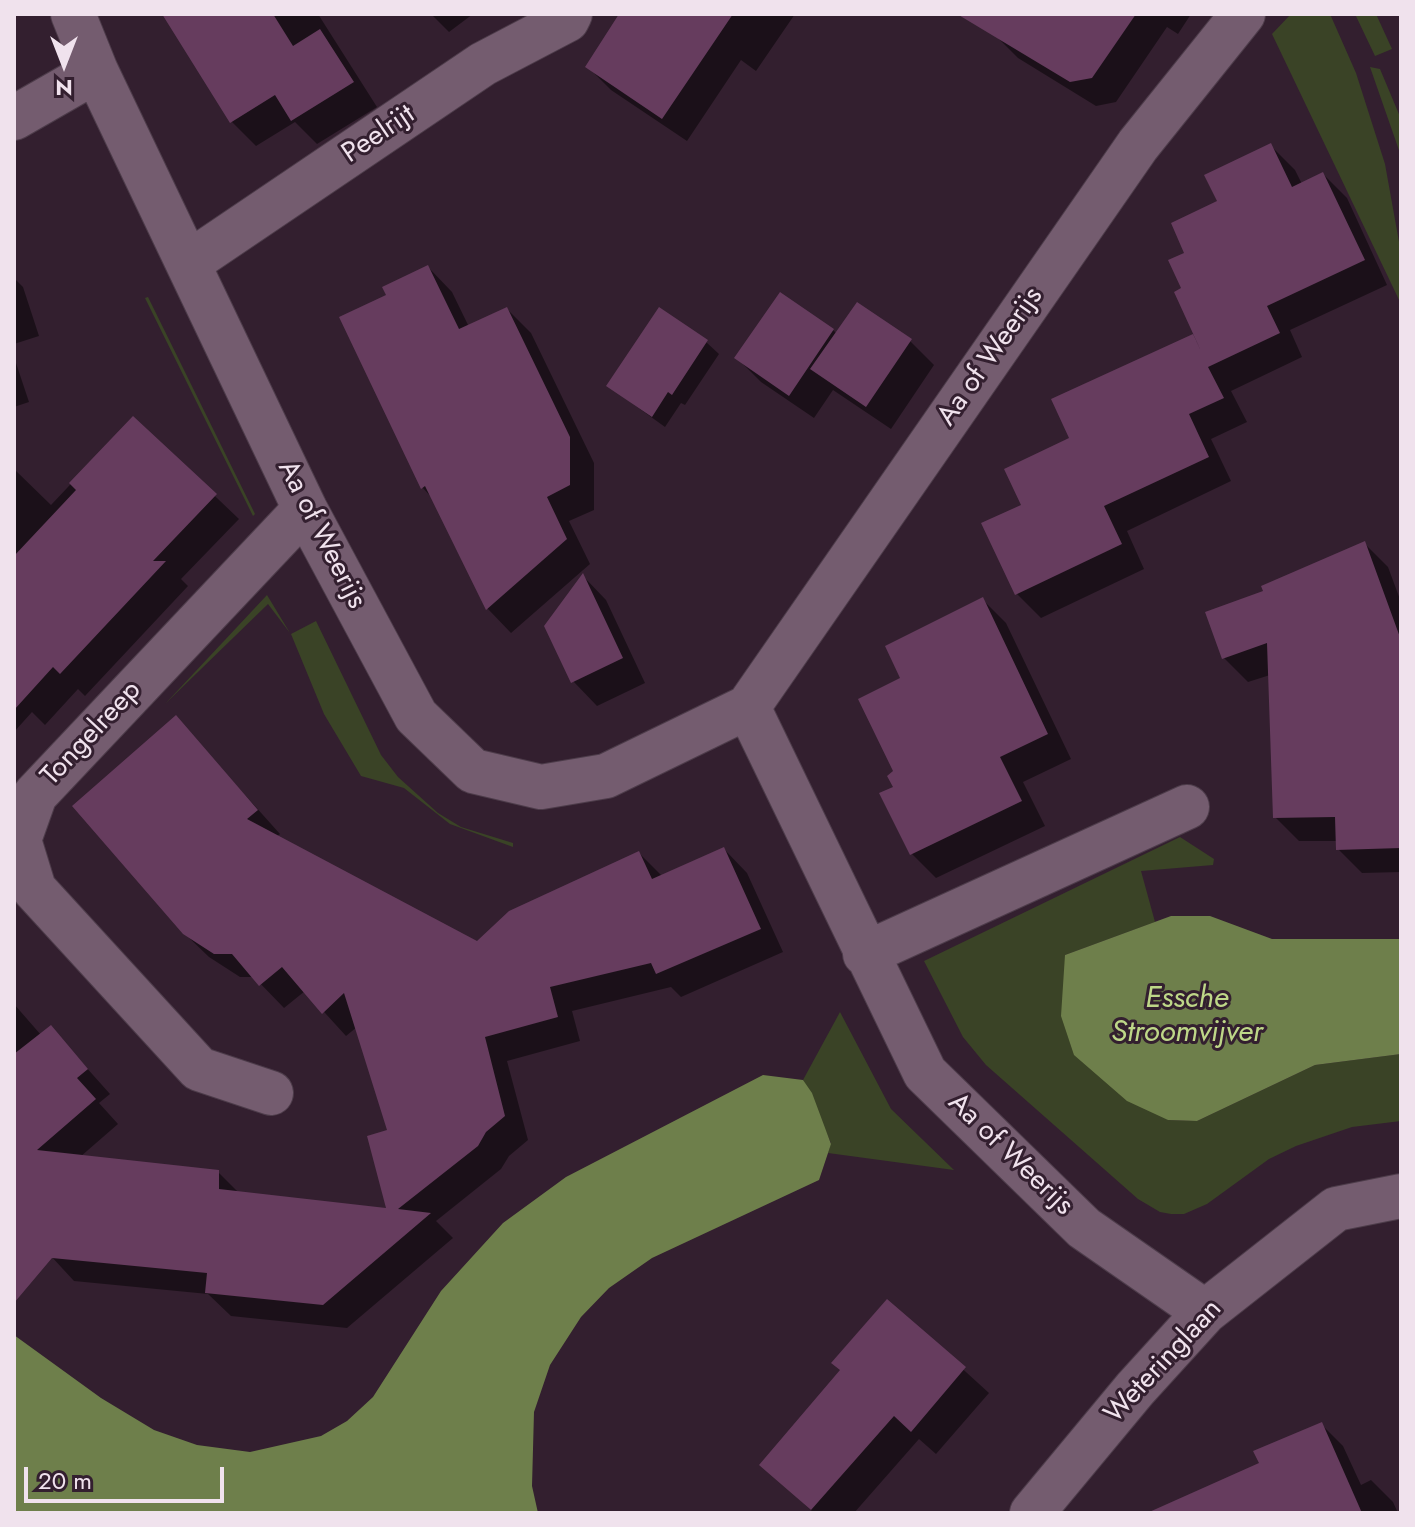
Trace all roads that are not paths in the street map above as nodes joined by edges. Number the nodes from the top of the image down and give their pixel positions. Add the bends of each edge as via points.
1 (73, 14) edge
2 (570, 14) edge
3 (1243, 14) edge
4 (96, 71) junction
5 (14, 118) edge
6 (190, 262) junction
7 (305, 509) junction
8 (748, 707) junction
9 (1187, 807) dead end
10 (865, 954) junction
11 (271, 1093) dead end
12 (1401, 1196) edge
13 (1205, 1312) junction
14 (1032, 1513) edge

1 - 4 street, Aa of Weerijs
2 - 6 street, Peelrijt via 483,64
3 - 8 street, Aa of Weerijs via 1138,145
4 - 5 street
4 - 6 street, Aa of Weerijs
6 - 7 street, Aa of Weerijs
7 - 8 street, Aa of Weerijs via 416,716 473,771 541,787 606,776
7 - 11 street, Tongelreep via 35,795 19,840 34,889 199,1069
8 - 10 street, Aa of Weerijs
9 - 10 street
10 - 13 street, Aa of Weerijs via 925,1073 1084,1228
12 - 13 street, Weteringlaan via 1336,1209
13 - 14 street, Weteringlaan

